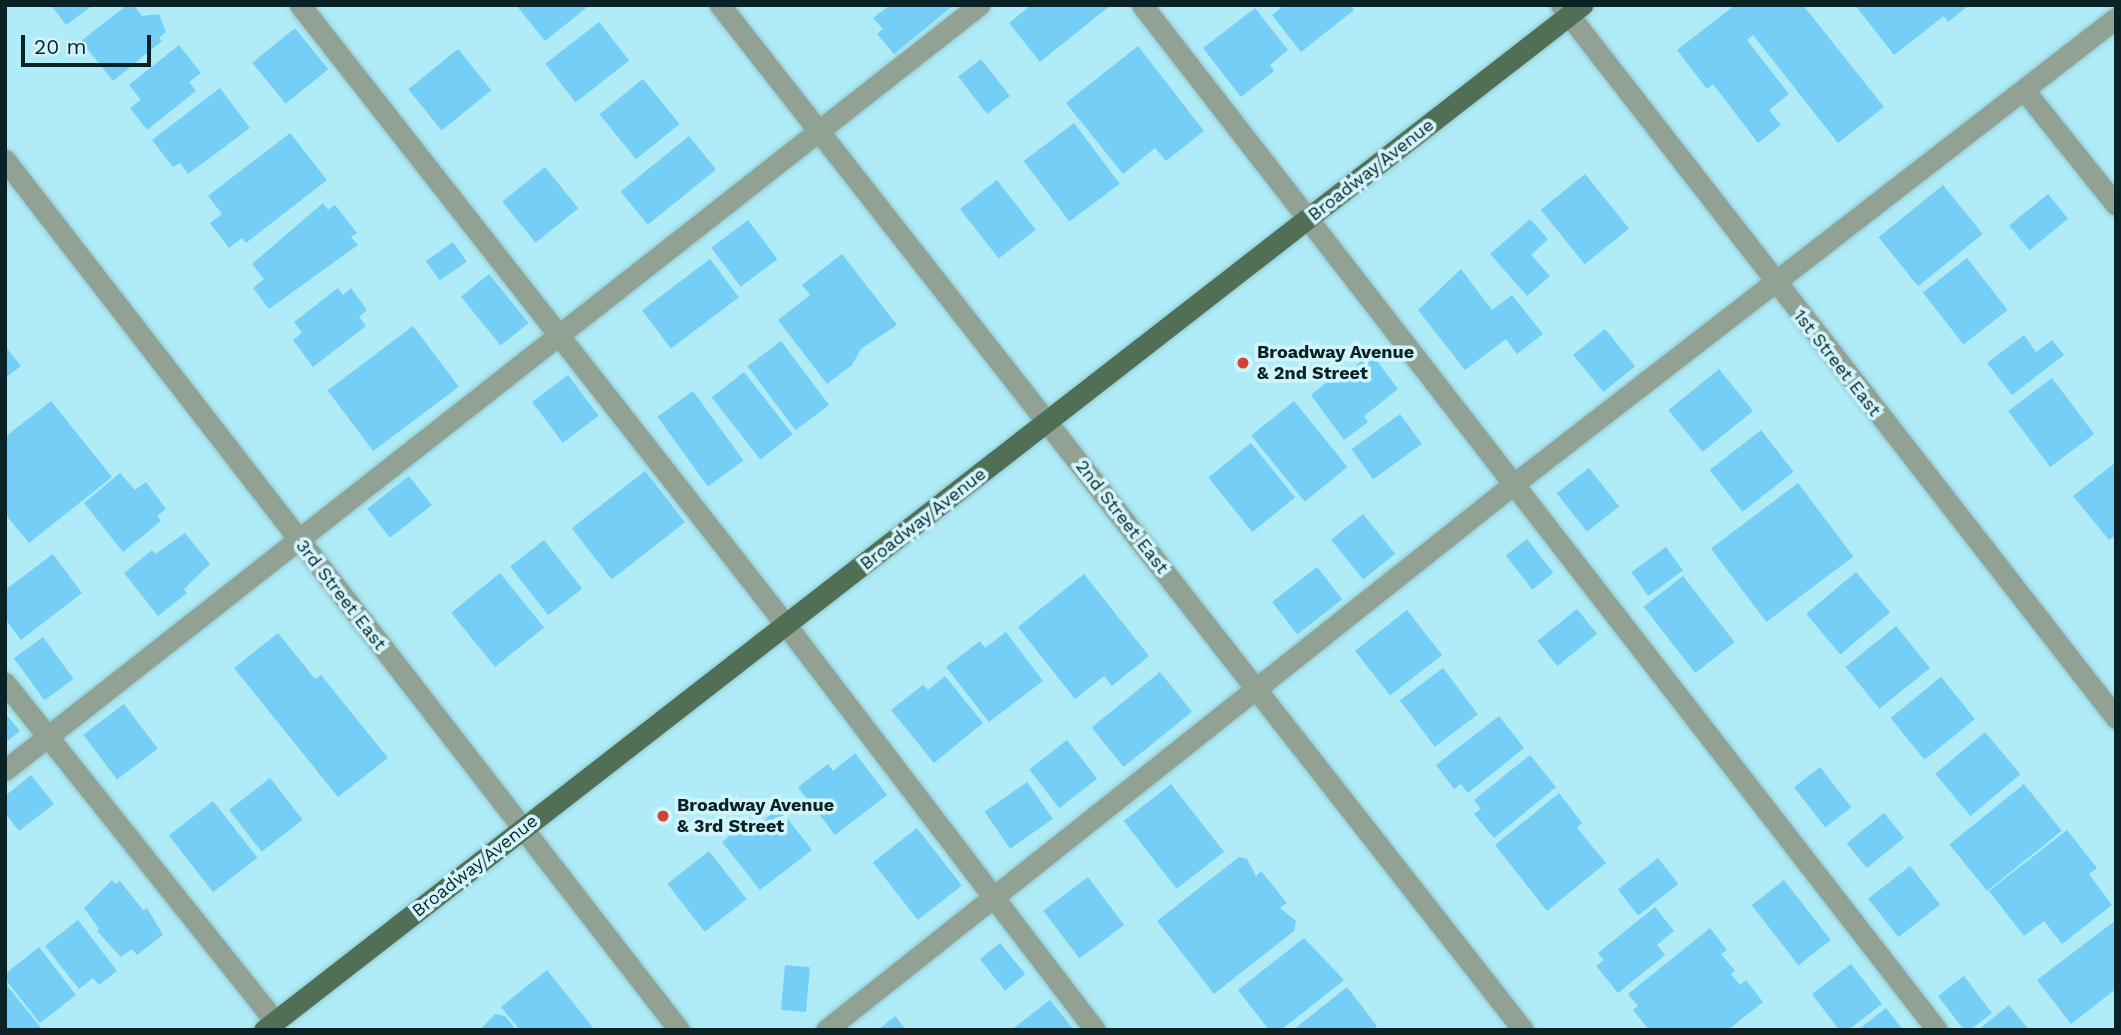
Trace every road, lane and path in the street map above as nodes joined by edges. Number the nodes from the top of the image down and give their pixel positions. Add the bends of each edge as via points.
1 (300, 5) edge
2 (720, 5) edge
3 (979, 5) edge
4 (1142, 5) edge
5 (1570, 9) edge
6 (2116, 18) edge
7 (2024, 90) junction
8 (820, 133) junction
9 (5, 160) edge
10 (2116, 205) edge
11 (1310, 217) junction
12 (1774, 283) junction
13 (560, 338) junction
14 (1048, 422) junction
15 (1515, 483) junction
16 (299, 540) junction
17 (786, 625) junction
18 (5, 683) edge
19 (1257, 690) junction
20 (2116, 718) edge
21 (47, 736) junction
22 (5, 770) edge
23 (524, 828) junction
24 (993, 901) junction
25 (269, 1026) edge
26 (679, 1030) edge
27 (826, 1030) edge
28 (1096, 1030) edge
29 (1522, 1030) edge
30 (1937, 1030) edge

1 - 13 street
2 - 8 street, 2nd Street East
3 - 8 street
4 - 11 street
5 - 11 main road, Broadway Avenue
5 - 12 street, 1st Street East
6 - 7 street
7 - 10 street
7 - 12 street
8 - 13 street
8 - 14 street, 2nd Street East
9 - 16 street, 3rd Street East
11 - 14 main road, Broadway Avenue
11 - 15 street
12 - 15 street
12 - 20 street, 1st Street East
13 - 16 street
13 - 17 street
14 - 17 main road, Broadway Avenue
14 - 19 street, 2nd Street East
15 - 19 street
15 - 30 street
16 - 21 street
16 - 23 street, 3rd Street East
17 - 23 main road, Broadway Avenue
17 - 24 street
18 - 21 street
19 - 24 street
19 - 29 street, 2nd Street East
21 - 22 street
21 - 25 street
23 - 25 main road, Broadway Avenue
23 - 26 street, 3rd Street East
24 - 27 street
24 - 28 street

